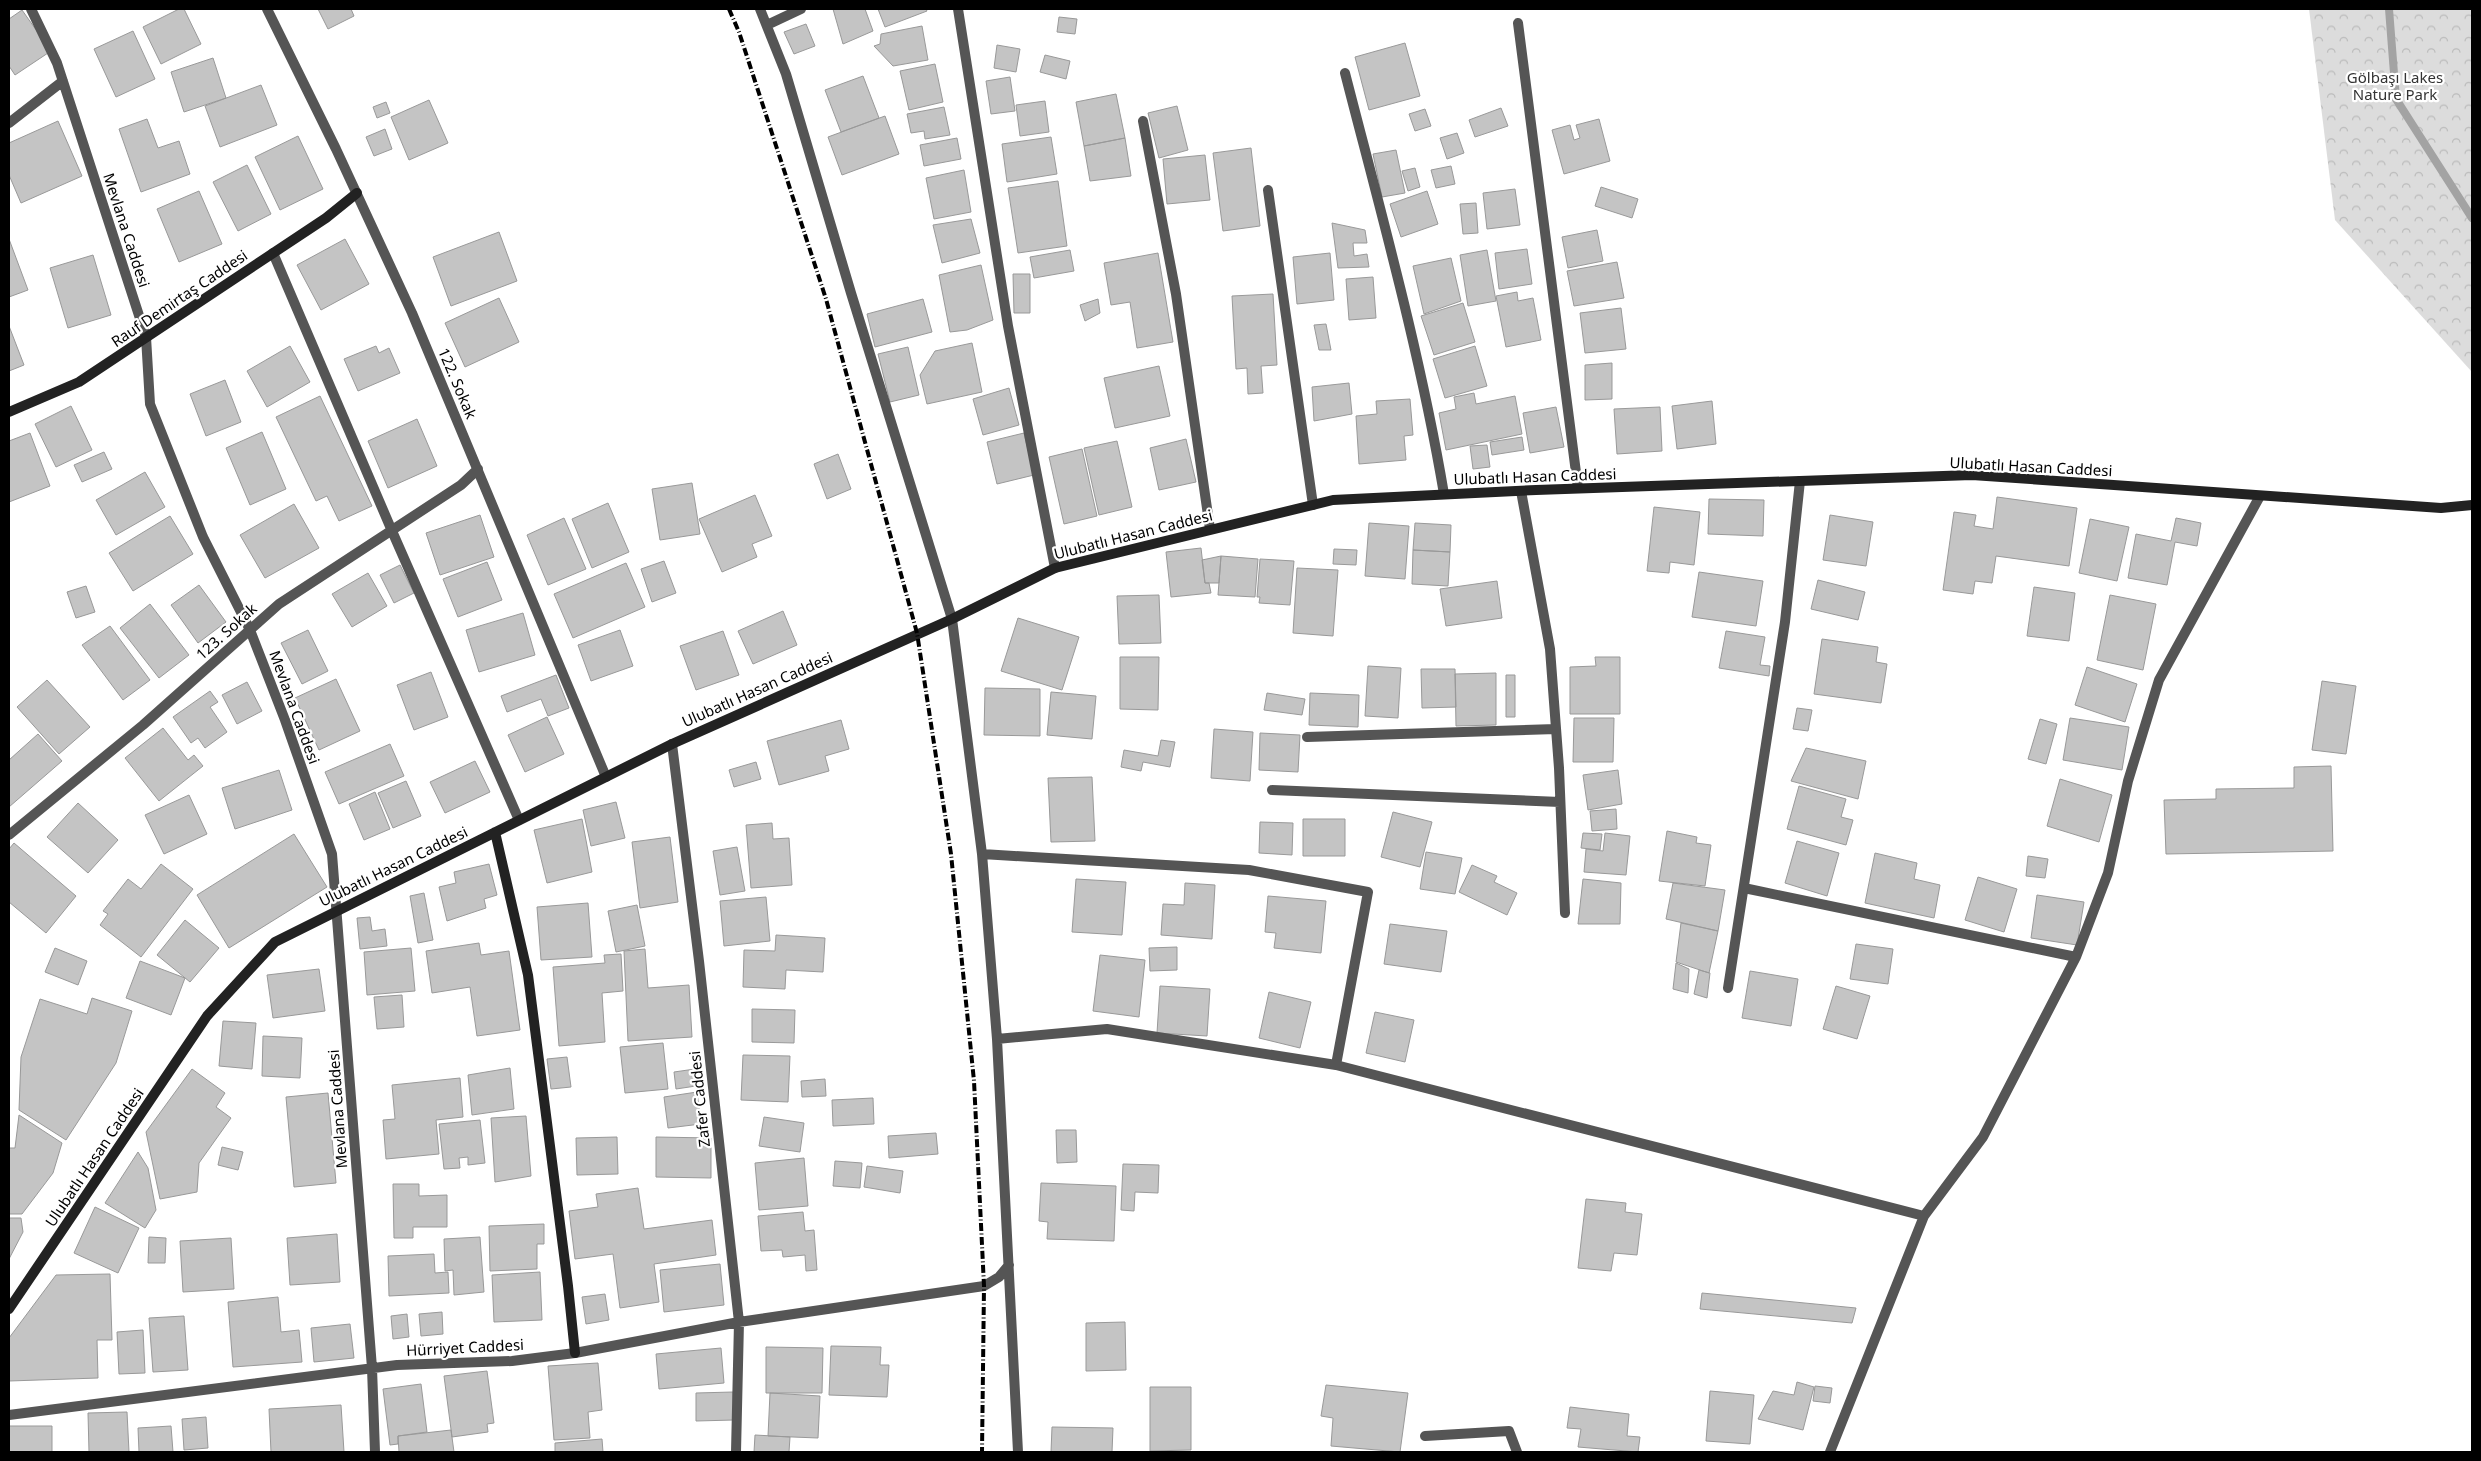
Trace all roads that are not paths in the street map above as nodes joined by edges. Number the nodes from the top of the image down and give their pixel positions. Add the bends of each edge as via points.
1 (31, 9) edge
2 (267, 9) edge
3 (760, 9) edge
4 (801, 9) edge
5 (958, 9) edge
6 (1518, 23) dead end
7 (766, 25) junction
8 (1344, 73) dead end
9 (63, 81) junction
10 (1143, 121) dead end
11 (9, 123) edge
12 (1268, 190) dead end
13 (357, 193) junction
14 (273, 253) junction
15 (146, 337) junction
16 (9, 412) edge
17 (478, 469) junction
18 (1800, 481) junction
19 (1578, 488) junction
20 (1521, 491) junction
21 (1444, 494) junction
22 (2260, 496) junction
23 (1313, 505) junction
24 (2472, 505) edge
25 (1210, 529) junction
26 (392, 531) junction
27 (1055, 568) junction
28 (952, 619) junction
29 (250, 630) junction
30 (1556, 729) junction
31 (1308, 737) dead end
32 (672, 744) junction
33 (606, 777) junction
34 (1272, 790) dead end
35 (1560, 802) junction
36 (519, 820) junction
37 (495, 832) junction
38 (9, 836) edge
39 (982, 854) junction
40 (1744, 888) junction
41 (338, 910) junction
42 (1565, 913) dead end
43 (2076, 956) junction
44 (1728, 988) dead end
45 (997, 1039) junction
46 (1336, 1065) junction
47 (1924, 1216) junction
48 (1008, 1265) junction
49 (9, 1309) edge
50 (739, 1322) junction
51 (575, 1353) junction
52 (372, 1368) junction
53 (9, 1415) edge
54 (1425, 1436) dead end
55 (375, 1452) edge
56 (736, 1452) edge
57 (1018, 1452) edge
58 (1517, 1452) edge
59 (1830, 1452) edge

1 - 9 street, Mevlana Caddesi
2 - 13 street, 122. Sokak
3 - 7 street
4 - 7 street
5 - 27 street via 1008,326
6 - 19 street
7 - 28 street via 786,74
8 - 21 street via 1429,407
9 - 11 street
9 - 15 street, Mevlana Caddesi
10 - 25 street via 1176,294
12 - 23 street
13 - 14 street, Rauf Demirtaş Caddesi
13 - 17 street, 122. Sokak
14 - 15 street, Rauf Demirtaş Caddesi
14 - 26 street
15 - 16 street, Rauf Demirtaş Caddesi via 79,382
15 - 29 street, Mevlana Caddesi via 150,404 203,537
17 - 26 street, 123. Sokak
17 - 33 street, 122. Sokak
18 - 19 street, Ulubatlı Hasan Caddesi
18 - 22 street, Ulubatlı Hasan Caddesi via 1972,475
18 - 40 street via 1784,622
19 - 20 street, Ulubatlı Hasan Caddesi
20 - 21 street, Ulubatlı Hasan Caddesi
20 - 30 street via 1550,649
21 - 23 street, Ulubatlı Hasan Caddesi via 1333,500
22 - 24 street, Ulubatlı Hasan Caddesi via 2441,508
22 - 43 street via 2159,680 2128,781 2108,873
23 - 25 street, Ulubatlı Hasan Caddesi
25 - 27 street, Ulubatlı Hasan Caddesi
26 - 29 street, 123. Sokak via 279,604
26 - 36 street
27 - 28 street, Ulubatlı Hasan Caddesi
28 - 32 street, Ulubatlı Hasan Caddesi
28 - 39 street
29 - 38 street, 123. Sokak via 143,725
29 - 41 street, Mevlana Caddesi via 332,854
30 - 31 street
30 - 35 street
32 - 33 street, Ulubatlı Hasan Caddesi
32 - 50 street, Zafer Caddesi
33 - 36 street, Ulubatlı Hasan Caddesi
34 - 35 street
35 - 42 street
36 - 37 street, Ulubatlı Hasan Caddesi
37 - 41 street, Ulubatlı Hasan Caddesi
37 - 51 street via 528,975
39 - 45 street
39 - 46 street via 1249,870 1368,892
40 - 43 street
40 - 44 street
41 - 49 street, Ulubatlı Hasan Caddesi via 275,942 207,1016
41 - 52 street, Mevlana Caddesi
43 - 47 street via 1982,1137
45 - 46 street via 1107,1029
45 - 48 street
46 - 47 street
47 - 59 street
48 - 50 street, Hürriyet Caddesi via 999,1277 984,1286
48 - 57 street
50 - 51 street, Hürriyet Caddesi
50 - 56 street, Zafer Caddesi
51 - 52 street, Hürriyet Caddesi
52 - 53 street, Hürriyet Caddesi
52 - 55 street, Mevlana Caddesi
54 - 58 street via 1509,1431

